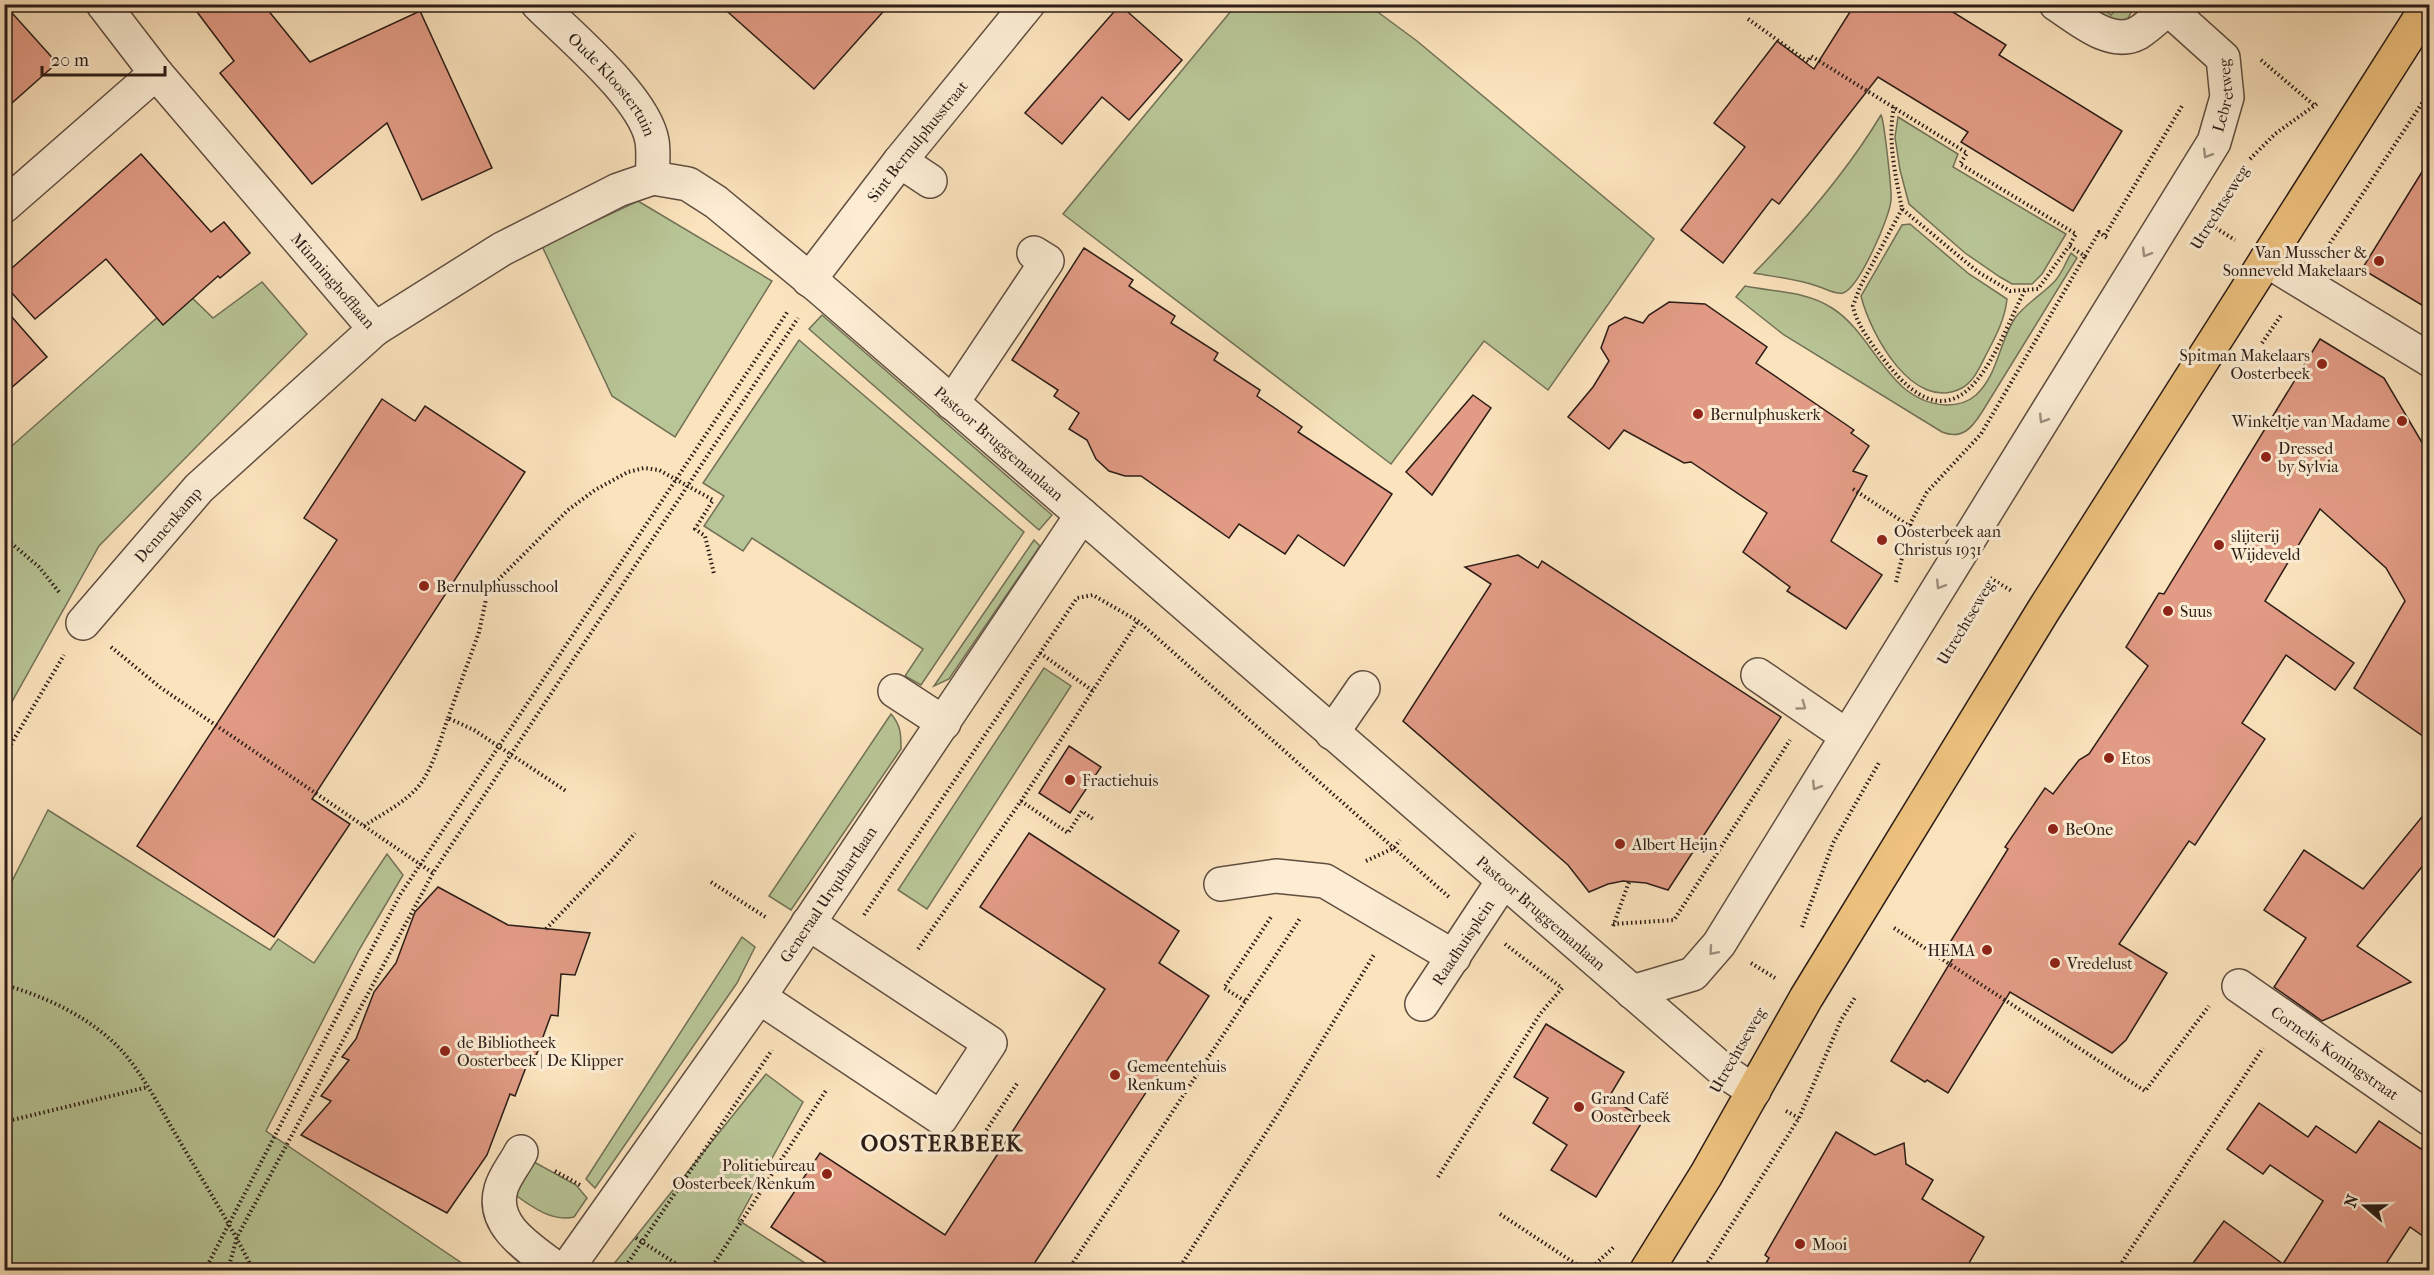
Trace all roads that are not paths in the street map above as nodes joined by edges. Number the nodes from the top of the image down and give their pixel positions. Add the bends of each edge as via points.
1 (103, 4) edge
2 (538, 4) edge
3 (1028, 4) edge
4 (2056, 4) edge
5 (2429, 4) edge
6 (2165, 7) edge
7 (156, 73) junction
8 (900, 160) junction
9 (653, 178) junction
10 (930, 181) dead end
11 (4, 206) edge
12 (1034, 253) dead end
13 (2266, 260) junction
14 (814, 284) junction
15 (375, 329) junction
16 (2430, 360) edge
17 (952, 404) junction
18 (1082, 515) junction
19 (83, 623) road end
20 (1758, 675) dead end
21 (1363, 688) dead end
22 (895, 692) dead end
23 (944, 723) junction
24 (1332, 733) junction
25 (1847, 736) junction
26 (1503, 881) junction
27 (1221, 884) dead end
28 (803, 931) junction
29 (1454, 957) junction
30 (1632, 992) junction
31 (2249, 993) road end
32 (759, 997) junction
33 (1422, 1004) dead end
34 (1754, 1091) junction
35 (2430, 1119) edge
36 (521, 1152) dead end
37 (558, 1270) edge
38 (566, 1270) edge
39 (1647, 1270) edge

1 - 7 street, Münninghofflaan
2 - 9 street, Oude Kloostertuin via 622,88 642,114 652,140
3 - 8 street, Sint Bernulphusstraat
4 - 6 street via 2103,33 2121,38 2137,34
5 - 13 main road, Utrechtseweg
6 -> 25 street, Lebretweg via 2223,58 2227,97 2214,142
7 - 11 street
7 - 15 street, Münninghofflaan
8 - 10 street
8 - 14 street, Sint Bernulphusstraat
9 - 14 street, Pastoor Bruggemanlaan via 688,184 716,202
9 - 15 street, Münninghofflaan via 618,190 502,249
12 - 17 street via 1047,261
13 - 16 street
13 - 34 main road, Utrechtseweg via 2030,631 1817,980
14 - 17 street, Pastoor Bruggemanlaan
15 - 19 street, Dennenkamp via 199,488
17 - 18 street, Pastoor Bruggemanlaan
18 - 23 street, Generaal Urquhartlaan
18 - 24 street, Pastoor Bruggemanlaan
20 -> 25 street
21 - 24 street
22 - 23 street
23 - 28 street, Generaal Urquhartlaan
24 - 26 street, Pastoor Bruggemanlaan
25 -> 30 street via 1719,944 1693,974
26 - 29 street, Raadhuisplein
26 - 30 street, Pastoor Bruggemanlaan
27 - 29 street via 1276,876 1325,881
28 - 32 street, Generaal Urquhartlaan
28 - 32 street via 843,946 990,1042 941,1118
29 - 33 street, Raadhuisplein
30 - 34 street, Pastoor Bruggemanlaan via 1725,1072
31 - 35 street, Cornelis Koningstraat
32 - 38 street, Generaal Urquhartlaan
34 - 39 main road, Utrechtseweg
36 - 37 street via 501,1188 499,1210 508,1230

